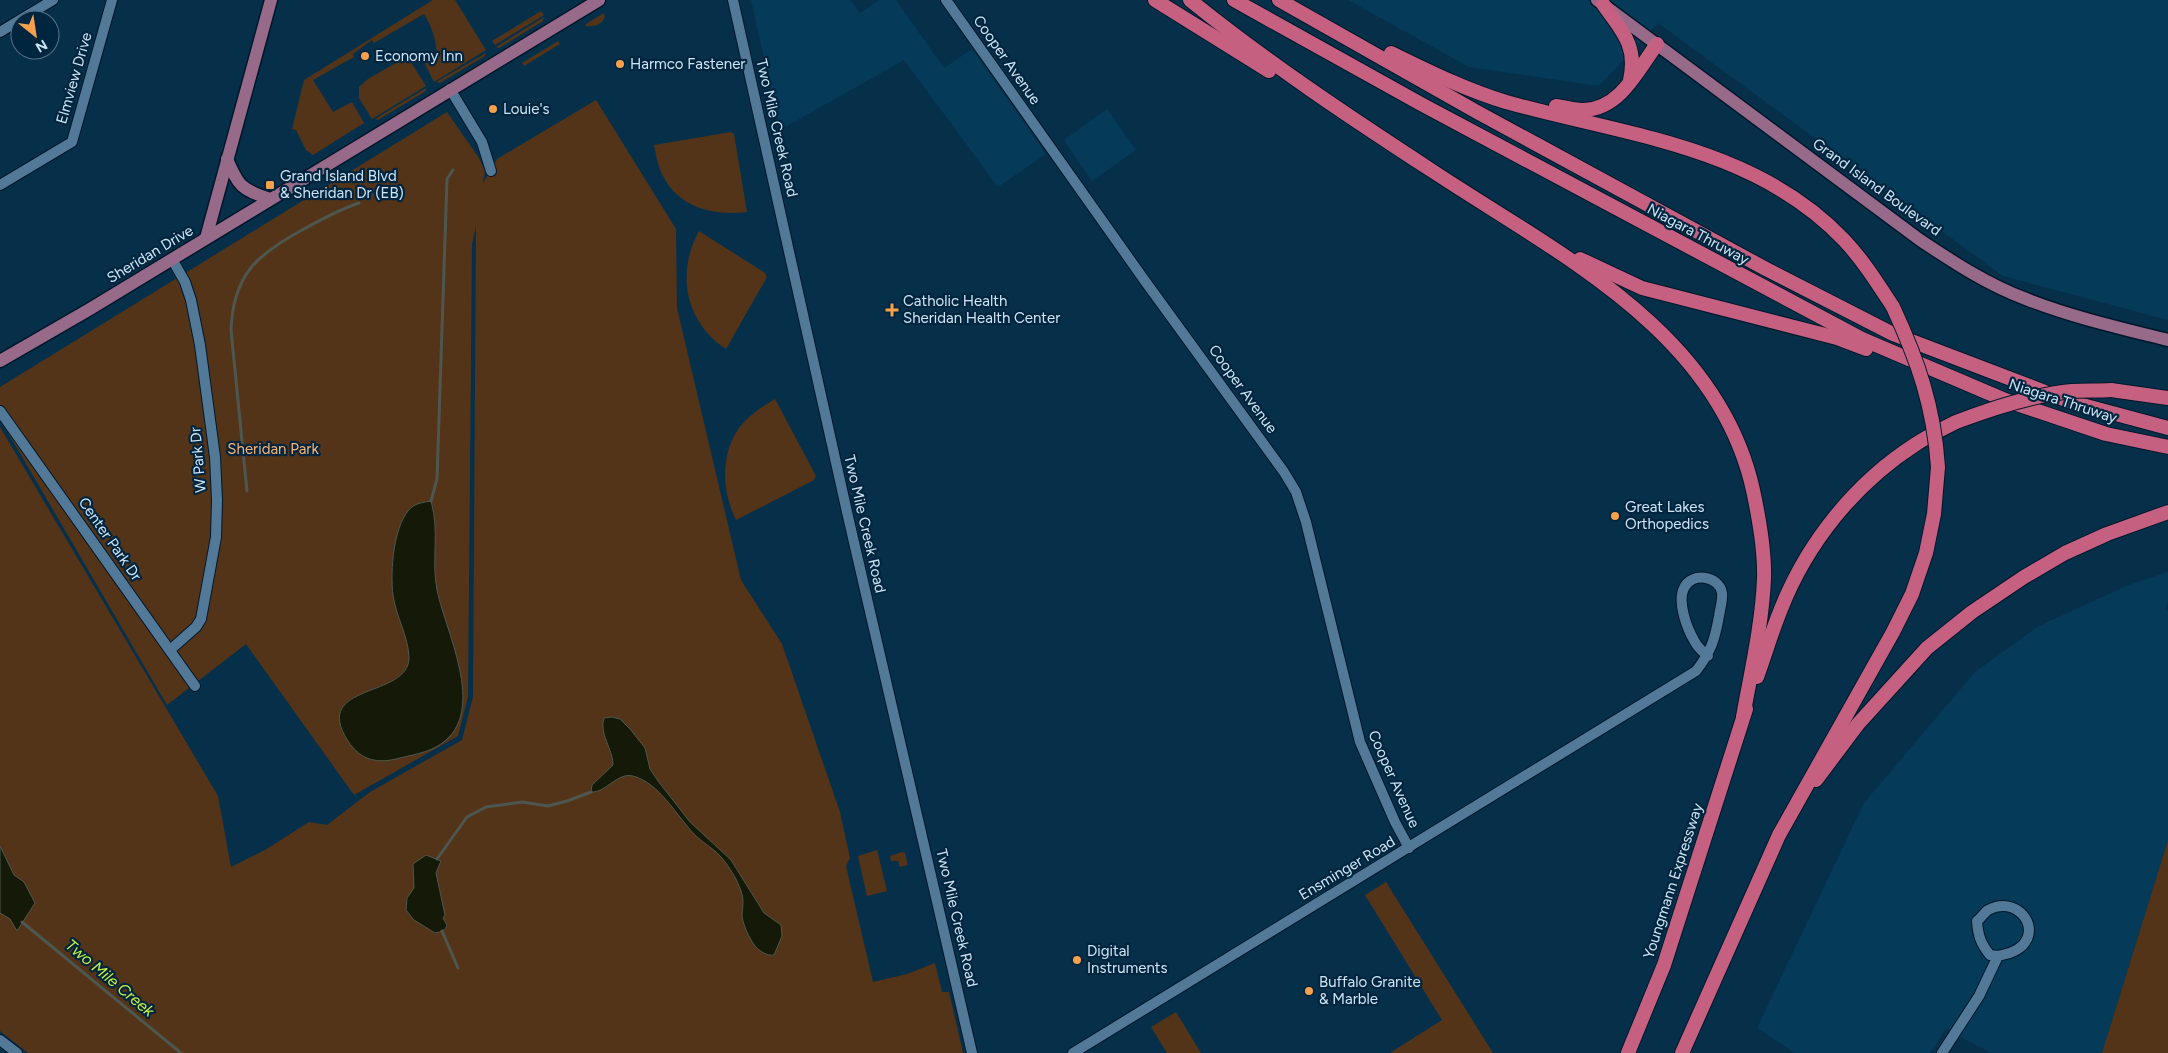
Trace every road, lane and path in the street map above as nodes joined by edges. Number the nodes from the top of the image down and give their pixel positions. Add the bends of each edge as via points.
1 (53, 0) edge
2 (112, 0) edge
3 (271, 0) edge
4 (599, 0) edge
5 (733, 0) edge
6 (946, 0) edge
7 (1155, 0) edge
8 (1190, 0) edge
9 (1234, 0) edge
10 (1280, 0) edge
11 (1600, 2) edge
12 (1310, 17) junction
13 (0, 32) edge
14 (1657, 44) junction
15 (1630, 81) junction
16 (450, 89) junction
17 (1518, 105) junction
18 (1335, 108) junction
19 (227, 159) junction
20 (491, 170) dead end
21 (0, 185) edge
22 (270, 199) junction
23 (1536, 237) junction
24 (206, 238) junction
25 (172, 260) junction
26 (2168, 340) edge
27 (0, 361) edge
28 (2168, 398) edge
29 (2005, 400) junction
30 (0, 411) edge
31 (2168, 428) edge
32 (2168, 447) edge
33 (2168, 512) edge
34 (170, 650) junction
35 (1708, 656) junction
36 (195, 686) dead end
37 (1743, 717) junction
38 (1803, 791) junction
39 (1409, 848) junction
40 (1998, 956) junction
41 (0, 1040) edge
42 (17, 1053) edge
43 (972, 1053) edge
44 (1073, 1053) edge
45 (1628, 1053) edge
46 (1682, 1053) edge
47 (1942, 1053) edge

1 - 13 street
2 - 21 street, Elmview Drive via 72,142
3 - 19 main road, Sheridan Drive
4 - 16 main road
5 - 43 street, Two Mile Creek Road
6 - 39 street, Cooper Avenue via 1139,274 1254,428 1296,492 1360,742
7 - 18 highway via 1298,89
8 - 18 highway
9 - 29 highway, Niagara Thruway via 1438,114 1845,330
10 - 12 highway, Niagara Thruway
11 - 14 main road, Grand Island Boulevard
11 - 15 highway via 1629,42 1633,57
12 - 17 highway via 1461,85
12 - 31 highway, Niagara Thruway via 1477,112 1766,269 1884,329 2072,402
14 - 15 highway
14 - 26 main road, Grand Island Boulevard via 1920,240 1962,267 2024,299 2074,316
15 - 17 highway via 1612,101 1594,108
16 - 20 street via 482,142
16 - 22 main road
17 - 38 highway, bridge via 1699,151 1780,188 1844,240 1893,307 1913,350 1929,400 1938,467 1934,514 1926,553 1912,594 1893,632
18 - 23 highway
19 - 22 main road via 243,188
19 - 24 main road, Sheridan Drive
22 - 24 main road
23 - 29 highway via 1642,288 1837,338
23 - 37 highway via 1604,284 1647,319 1691,363 1723,412 1739,446 1754,496 1764,578
24 - 25 main road, Sheridan Drive
25 - 27 main road, Sheridan Drive
25 - 34 street, W Park Dr via 191,300 200,345 215,457 217,500 216,537 201,619
28 - 37 highway, bridge via 2111,390 2072,391 2031,398 1956,422 1915,444 1871,479 1844,506 1805,560 1781,608
29 - 32 highway, Niagara Thruway via 2106,434
30 - 34 street, Center Park Dr
33 - 38 highway via 2065,553 1972,612 1927,648 1858,724 1819,778
34 - 36 street, Center Park Dr
35 - 35 street, Ensminger Road via 1715,639 1722,593 1717,583 1707,578 1694,578 1684,586 1681,599 1690,632
35 - 39 street, Ensminger Road via 1696,671
37 - 45 highway, Youngmann Expressway via 1664,965
38 - 46 highway via 1775,844
39 - 44 street, Ensminger Road
40 - 40 street via 2023,945 2027,935 2027,923 2022,912 2012,907 1987,911 1977,921 1983,946 1990,955
40 - 47 street via 1979,996
41 - 42 street

